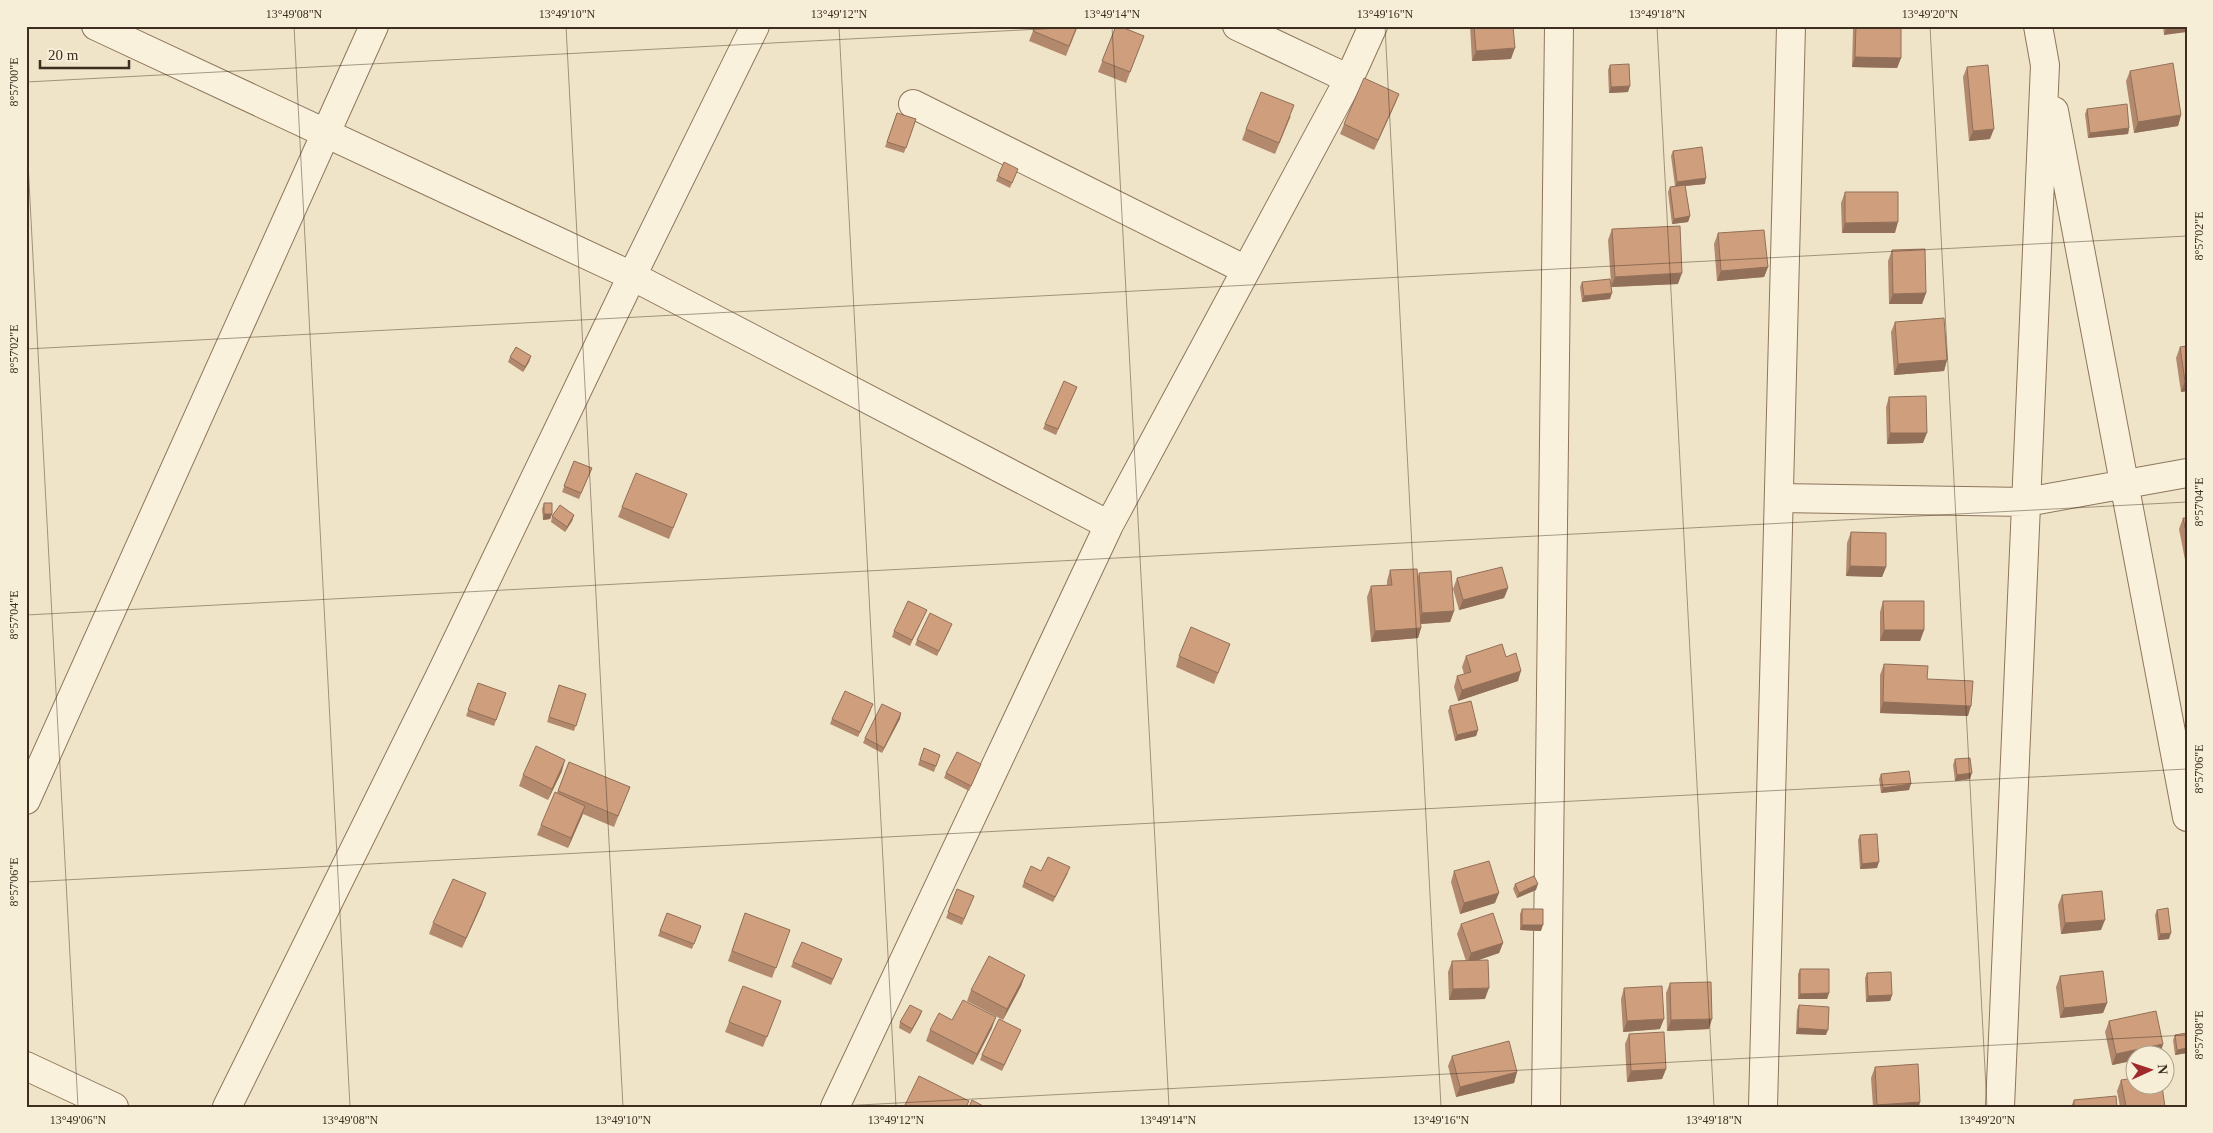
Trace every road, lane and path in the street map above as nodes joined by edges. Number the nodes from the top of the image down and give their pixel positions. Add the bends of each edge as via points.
1 (96, 26) edge
2 (374, 26) edge
3 (755, 26) edge
4 (1237, 26) edge
5 (1373, 26) edge
6 (1559, 26) edge
7 (1791, 26) edge
8 (2038, 26) edge
9 (2045, 65) junction
10 (1349, 79) junction
11 (913, 104) dead end
12 (325, 133) junction
13 (1246, 270) junction
14 (632, 276) junction
15 (2187, 473) edge
16 (2124, 486) junction
17 (1779, 498) junction
18 (2026, 502) junction
19 (1109, 525) junction
20 (26, 800) edge
21 (2187, 817) edge
22 (26, 1066) edge
23 (114, 1107) edge
24 (228, 1107) edge
25 (835, 1107) edge
26 (1546, 1107) edge
27 (1764, 1107) edge
28 (2000, 1107) edge

1 - 12 street
2 - 12 street
3 - 14 street
4 - 10 street
5 - 10 street
6 - 26 street
7 - 17 street
8 - 9 street
9 - 16 street
9 - 18 street
10 - 13 street
11 - 13 street
12 - 14 street
12 - 20 street
13 - 19 street
14 - 19 street
14 - 24 street
15 - 16 street
16 - 18 street
16 - 21 street
17 - 18 street
17 - 27 street
18 - 28 street
19 - 25 street
22 - 23 street

